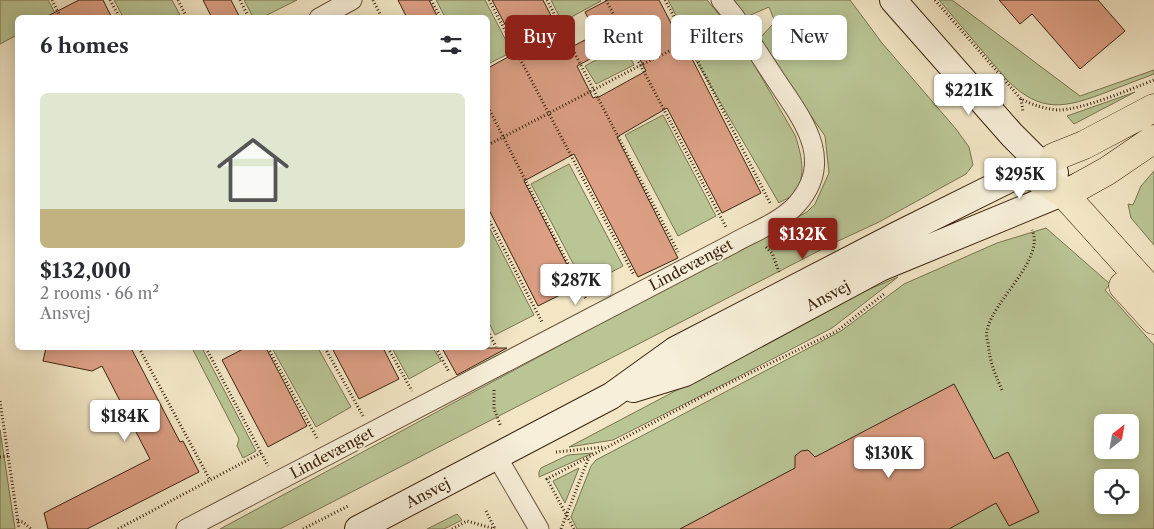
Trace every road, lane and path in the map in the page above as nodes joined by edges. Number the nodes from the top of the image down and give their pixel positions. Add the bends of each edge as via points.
1 (52, 0) edge
2 (110, 0) edge
3 (178, 0) edge
4 (240, 0) edge
5 (352, 0) edge
6 (373, 0) edge
7 (431, 0) edge
8 (490, 0) edge
9 (547, 0) edge
10 (606, 0) edge
11 (665, 0) edge
12 (721, 0) edge
13 (878, 0) edge
14 (894, 0) edge
15 (917, 0) edge
16 (935, 0) edge
17 (60, 15) edge
18 (118, 15) edge
19 (186, 15) edge
20 (248, 15) edge
21 (324, 15) edge
22 (380, 15) edge
23 (438, 15) edge
24 (673, 15) edge
25 (733, 15) edge
26 (671, 50) edge
27 (762, 59) edge
28 (697, 60) edge
29 (641, 65) junction
30 (1154, 80) edge
31 (593, 90) junction
32 (1154, 108) edge
33 (490, 111) edge
34 (548, 113) junction
35 (503, 137) junction
36 (1154, 139) edge
37 (490, 144) edge
38 (1040, 165) junction
39 (1063, 193) junction
40 (778, 219) junction
41 (490, 222) edge
42 (742, 238) junction
43 (687, 268) junction
44 (1154, 274) edge
45 (783, 280) dead end
46 (889, 290) dead end
47 (642, 291) junction
48 (1154, 294) edge
49 (594, 315) junction
50 (1154, 320) edge
51 (550, 339) junction
52 (140, 350) edge
53 (207, 350) edge
54 (269, 350) edge
55 (326, 350) edge
56 (389, 350) edge
57 (437, 350) edge
58 (490, 370) junction
59 (457, 388) junction
60 (1002, 390) dead end
61 (611, 396) junction
62 (0, 401) edge
63 (421, 406) junction
64 (501, 427) dead end
65 (372, 432) junction
66 (261, 453) junction
67 (9, 456) junction
68 (327, 456) junction
69 (0, 457) edge
70 (498, 457) junction
71 (589, 457) junction
72 (210, 480) junction
73 (276, 482) junction
74 (486, 511) dead end
75 (566, 515) junction
76 (18, 521) junction
77 (19, 529) edge
78 (31, 529) edge
79 (118, 529) edge
80 (186, 529) edge
81 (358, 529) edge
82 (452, 529) edge
83 (495, 529) edge
84 (539, 529) edge
85 (561, 529) edge
86 (574, 529) edge

1 - 17 path
2 - 18 path
3 - 19 path
4 - 20 path
5 - 21 street
6 - 22 path
7 - 23 path
8 - 34 path
9 - 31 path
10 - 29 path
11 - 24 path
12 - 25 street, Lindevænget
13 - 38 street
14 - 38 street
15 - 38 street
16 - 30 path via 1021,99 1032,104 1068,109
26 - 29 path
27 - 40 street, Lindevænget via 807,127 814,152 815,172 807,190 796,205
28 - 40 path
29 - 31 path
29 - 42 path
31 - 34 path
31 - 43 path
32 - 38 main road
33 - 35 path
34 - 35 path
34 - 47 path
35 - 37 path
35 - 49 path
36 - 39 main road via 1107,171
38 - 39 main road via 1045,182
38 - 61 street, Ansvej via 675,350
39 - 44 main road
39 - 48 main road
39 - 50 main road via 1092,252
39 - 60 path via 1029,225 1035,236 1033,248 1023,272 996,309 986,332 991,364
39 - 61 street, Ansvej via 880,268 685,373
40 - 42 street, Lindevænget
41 - 51 path
42 - 43 street, Lindevænget
42 - 45 path via 763,244 772,253
43 - 47 street, Lindevænget
46 - 71 path via 837,331 711,392
47 - 49 street, Lindevænget
49 - 51 street, Lindevænget
51 - 58 street, Lindevænget
52 - 72 path
53 - 66 path
54 - 68 path
55 - 65 path
56 - 63 path
57 - 59 path
58 - 59 street, Lindevænget
58 - 64 path via 494,380 494,409
59 - 63 street, Lindevænget
61 - 70 street, Ansvej
62 - 67 path
63 - 65 street, Lindevænget
65 - 68 street, Lindevænget
66 - 72 path
66 - 73 path
67 - 69 path
67 - 76 path
68 - 73 street, Lindevænget
70 - 81 street, Ansvej
70 - 84 street
71 - 75 path
71 - 75 path via 547,479
72 - 79 path
73 - 80 street, Lindevænget
74 - 83 path
75 - 85 path
75 - 86 path
76 - 77 path
76 - 78 path
82 - 83 path via 467,521

